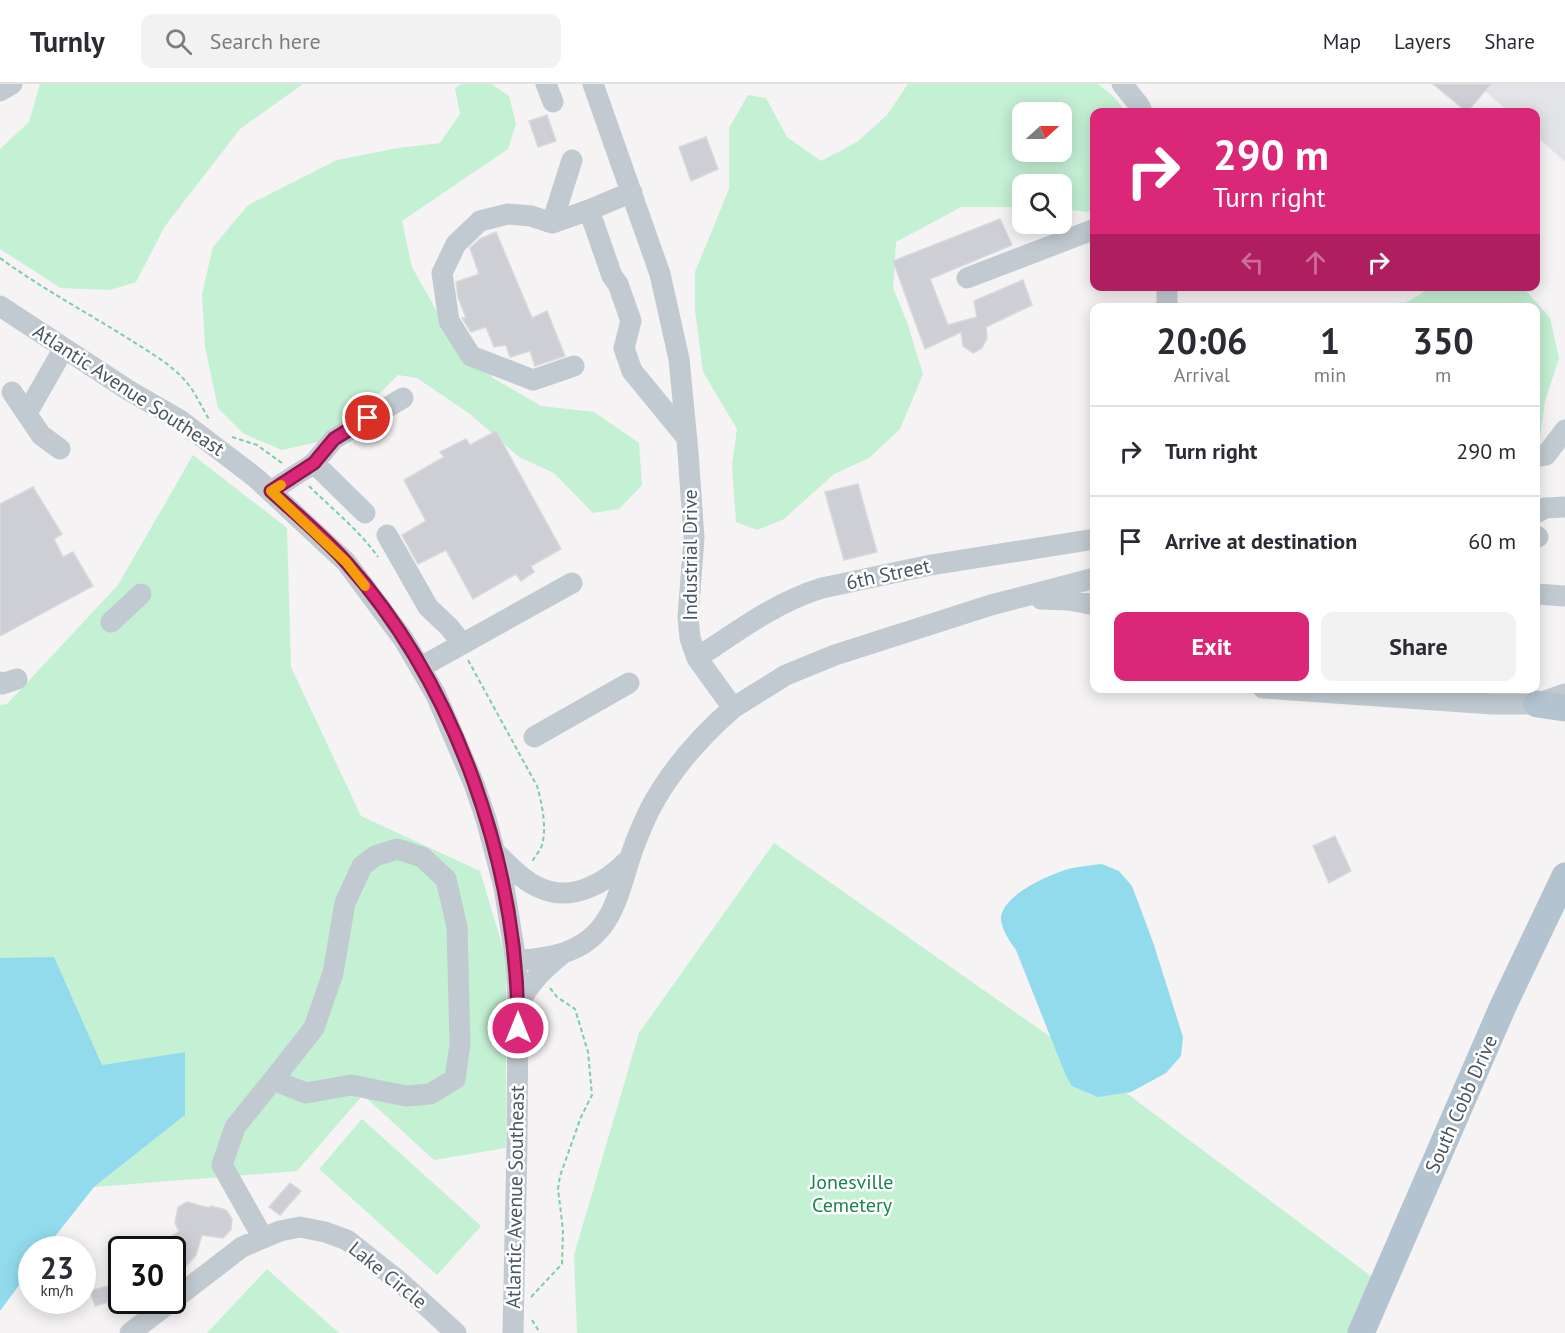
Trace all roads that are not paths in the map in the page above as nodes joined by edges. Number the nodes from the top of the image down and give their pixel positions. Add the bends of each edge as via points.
1 (12, 84) edge
2 (593, 84) edge
3 (1122, 84) edge
4 (0, 91) edge
5 (1140, 108) edge
6 (572, 160) dead end
7 (632, 192) junction
8 (589, 210) junction
9 (552, 223) junction
10 (1090, 231) edge
11 (967, 278) dead end
12 (1, 309) edge
13 (64, 348) junction
14 (574, 366) dead end
15 (12, 392) dead end
16 (403, 398) dead end
17 (27, 413) junction
18 (1565, 430) edge
19 (687, 438) junction
20 (60, 449) dead end
21 (1541, 456) edge
22 (314, 463) junction
23 (271, 491) junction
24 (1565, 507) edge
25 (1540, 511) edge
26 (365, 513) dead end
27 (387, 536) dead end
28 (1090, 540) edge
29 (1090, 579) edge
30 (572, 583) dead end
31 (141, 594) dead end
32 (1540, 594) edge
33 (1565, 596) edge
34 (1019, 598) junction
35 (1090, 604) edge
36 (111, 622) dead end
37 (458, 646) junction
38 (698, 658) junction
39 (421, 667) junction
40 (629, 683) dead end
41 (1328, 693) edge
42 (1479, 693) edge
43 (1565, 694) edge
44 (1537, 704) junction
45 (1492, 705) junction
46 (733, 708) junction
47 (1565, 708) edge
48 (534, 737) dead end
49 (496, 853) junction
50 (630, 858) junction
51 (1565, 876) edge
52 (562, 953) junction
53 (516, 961) junction
54 (518, 1009) junction
55 (273, 1080) junction
56 (263, 1238) junction
57 (130, 1333) edge
58 (456, 1333) edge
59 (513, 1333) edge
60 (1361, 1333) edge

1 - 4 street
2 - 7 street, Industrial Drive
3 - 5 street
6 - 9 street
7 - 8 street
7 - 19 street, Industrial Drive via 668,303 679,359
8 - 9 street
8 - 19 street via 631,321 624,348 632,371
9 - 14 street via 508,214 480,221 456,244 442,273 449,321 471,356 532,380
10 - 11 street
12 - 13 street, Atlantic Avenue Southeast
13 - 17 street
13 - 23 street, Atlantic Avenue Southeast via 180,420
15 - 17 street
16 - 22 street via 334,439
17 - 20 street via 41,435
18 - 21 street
19 - 38 street, Industrial Drive via 694,538 688,617 690,638
22 - 23 street
22 - 26 street via 351,487
23 - 39 street, Atlantic Avenue Southeast via 346,562 387,614
24 - 25 street
27 - 37 street via 428,607 449,627
28 - 38 street, 6th Street via 931,565 822,588 774,608
29 - 34 street
30 - 37 street
31 - 36 street
32 - 33 street
34 - 35 street
34 - 46 street via 823,659 786,675
37 - 39 street
38 - 46 street, Industrial Drive
39 - 49 street, Atlantic Avenue Southeast via 450,724
40 - 48 street
41 - 45 street
42 - 45 street
43 - 44 street
44 - 45 street
44 - 47 main road
46 - 50 street via 700,739 668,780 650,809
49 - 50 street via 525,879 548,891 573,892 596,885
49 - 53 street, Atlantic Avenue Southeast
50 - 52 street via 611,915 580,946
51 - 60 main road, South Cobb Drive via 1504,1004
52 - 53 street
52 - 54 street via 528,987
53 - 54 street, Atlantic Avenue Southeast
54 - 59 street, Atlantic Avenue Southeast
55 - 55 street via 306,1093 351,1085 406,1096 430,1094 455,1079 460,1044 457,927 446,879 422,857 397,849 375,856 362,866 345,903 333,973 314,1028
55 - 56 street via 236,1127 222,1165
56 - 57 street, Lake Circle via 242,1247
56 - 58 street, Lake Circle via 300,1227 347,1240

